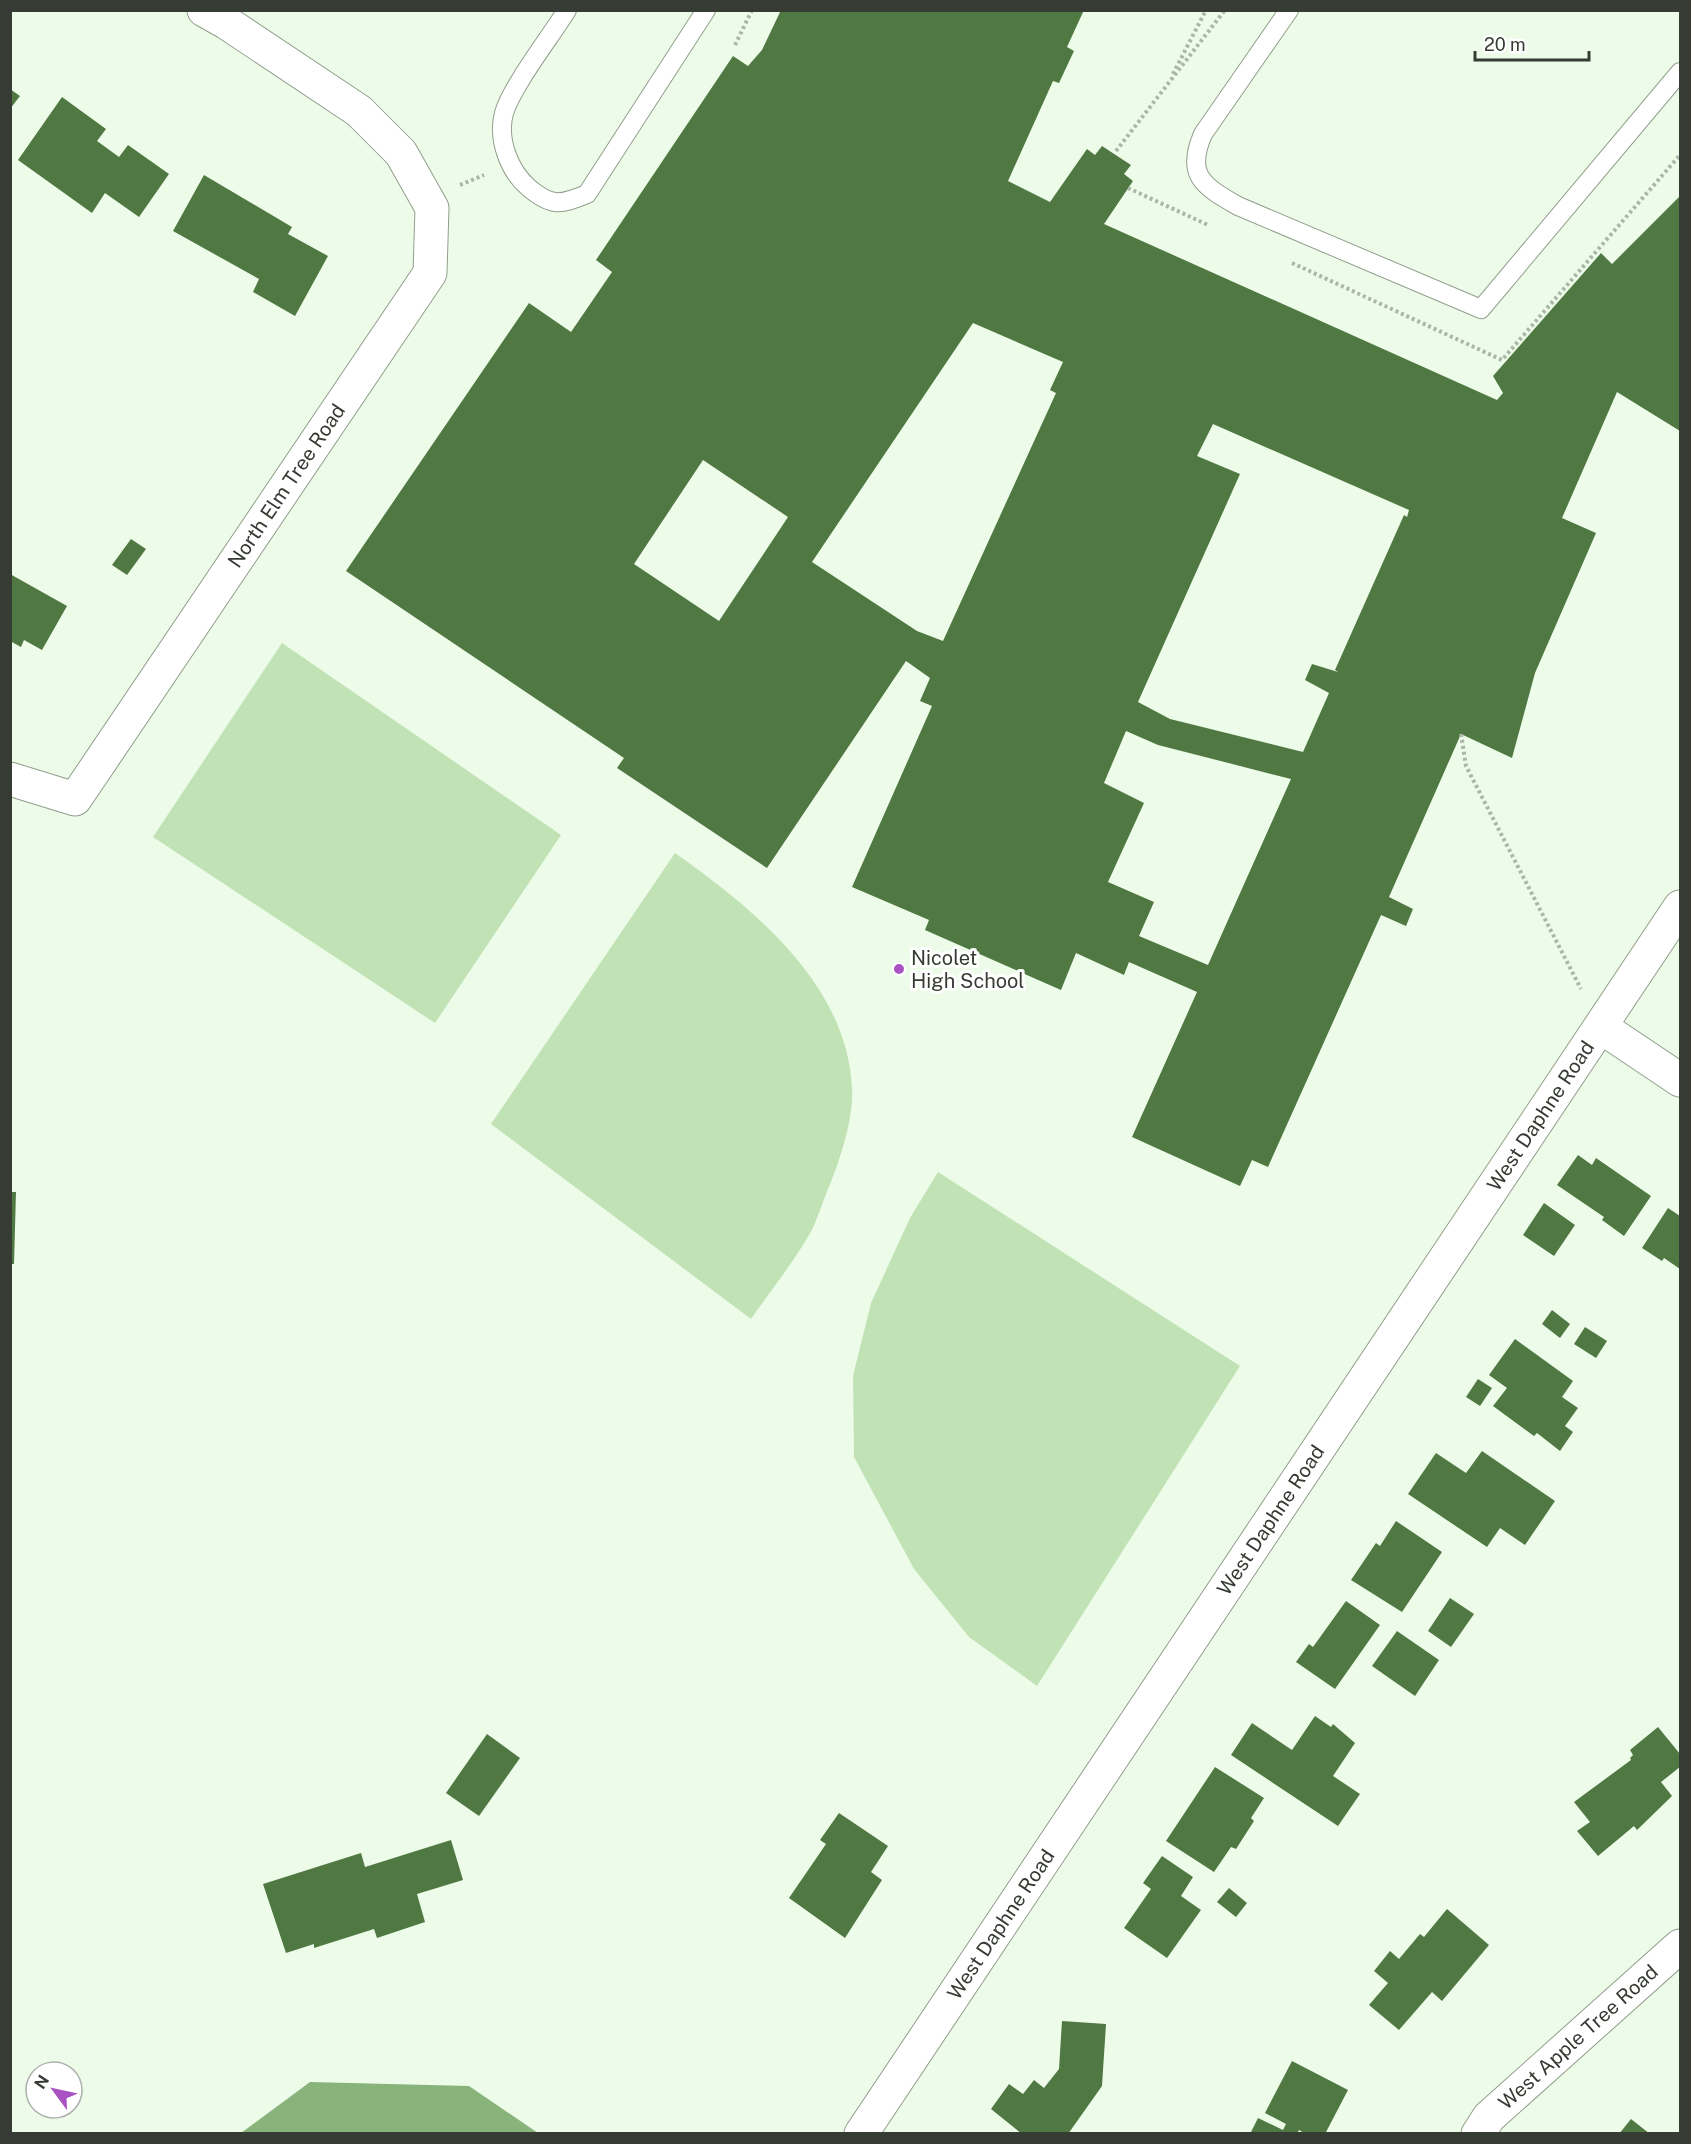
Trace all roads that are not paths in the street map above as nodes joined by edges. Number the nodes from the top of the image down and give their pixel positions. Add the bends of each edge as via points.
1 (204, 10) edge
2 (567, 10) edge
3 (706, 10) edge
4 (1288, 10) edge
5 (1680, 72) edge
6 (10, 779) edge
7 (1680, 907) edge
8 (1601, 1027) junction
9 (1680, 1080) edge
10 (1680, 1946) edge
11 (861, 2133) edge
12 (1478, 2133) edge

1 - 6 street, North Elm Tree Road via 359,111 401,153 432,208 430,273 75,799
2 - 3 lane via 504,113 503,145 518,178 548,202 565,203 587,194
4 - 5 lane via 1203,134 1194,155 1198,174 1214,192 1238,206 1481,309
7 - 8 street, West Daphne Road
8 - 9 street
8 - 11 street, West Daphne Road
10 - 12 street, West Apple Tree Road via 1490,2117

